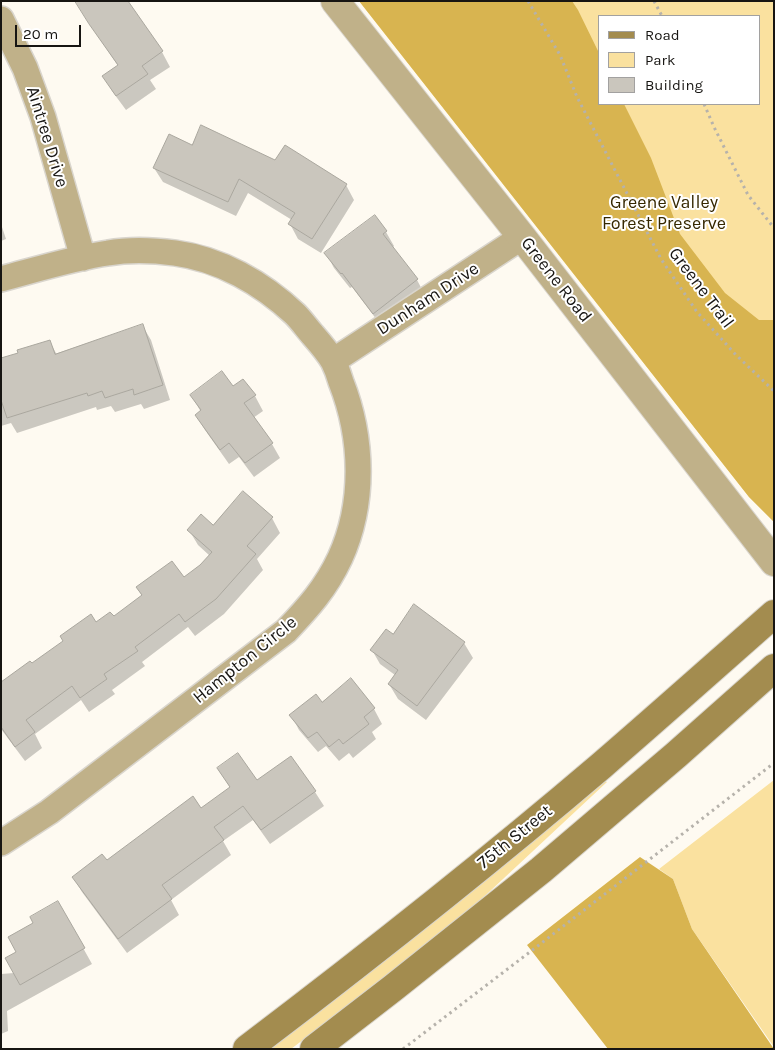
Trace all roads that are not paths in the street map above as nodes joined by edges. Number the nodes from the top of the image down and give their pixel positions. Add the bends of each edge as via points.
1 (335, 1) edge
2 (1, 19) edge
3 (522, 237) junction
4 (83, 258) junction
5 (1, 279) edge
6 (333, 361) junction
7 (774, 562) edge
8 (774, 614) edge
9 (774, 668) edge
10 (1, 843) edge
11 (247, 1049) edge
12 (314, 1049) edge

1 - 3 street, Greene Road
2 - 4 street, Aintree Drive via 25,68 43,117
3 - 6 street, Dunham Drive
3 - 7 street, Greene Road
4 - 5 street
4 - 6 street, Hampton Circle via 142,250 210,261 241,274 270,292 296,315
6 - 10 street, Hampton Circle via 354,424 359,458 358,492 343,550 323,588 286,631 49,812
8 - 11 main road, 75th Street via 496,854
9 - 12 main road via 541,870

